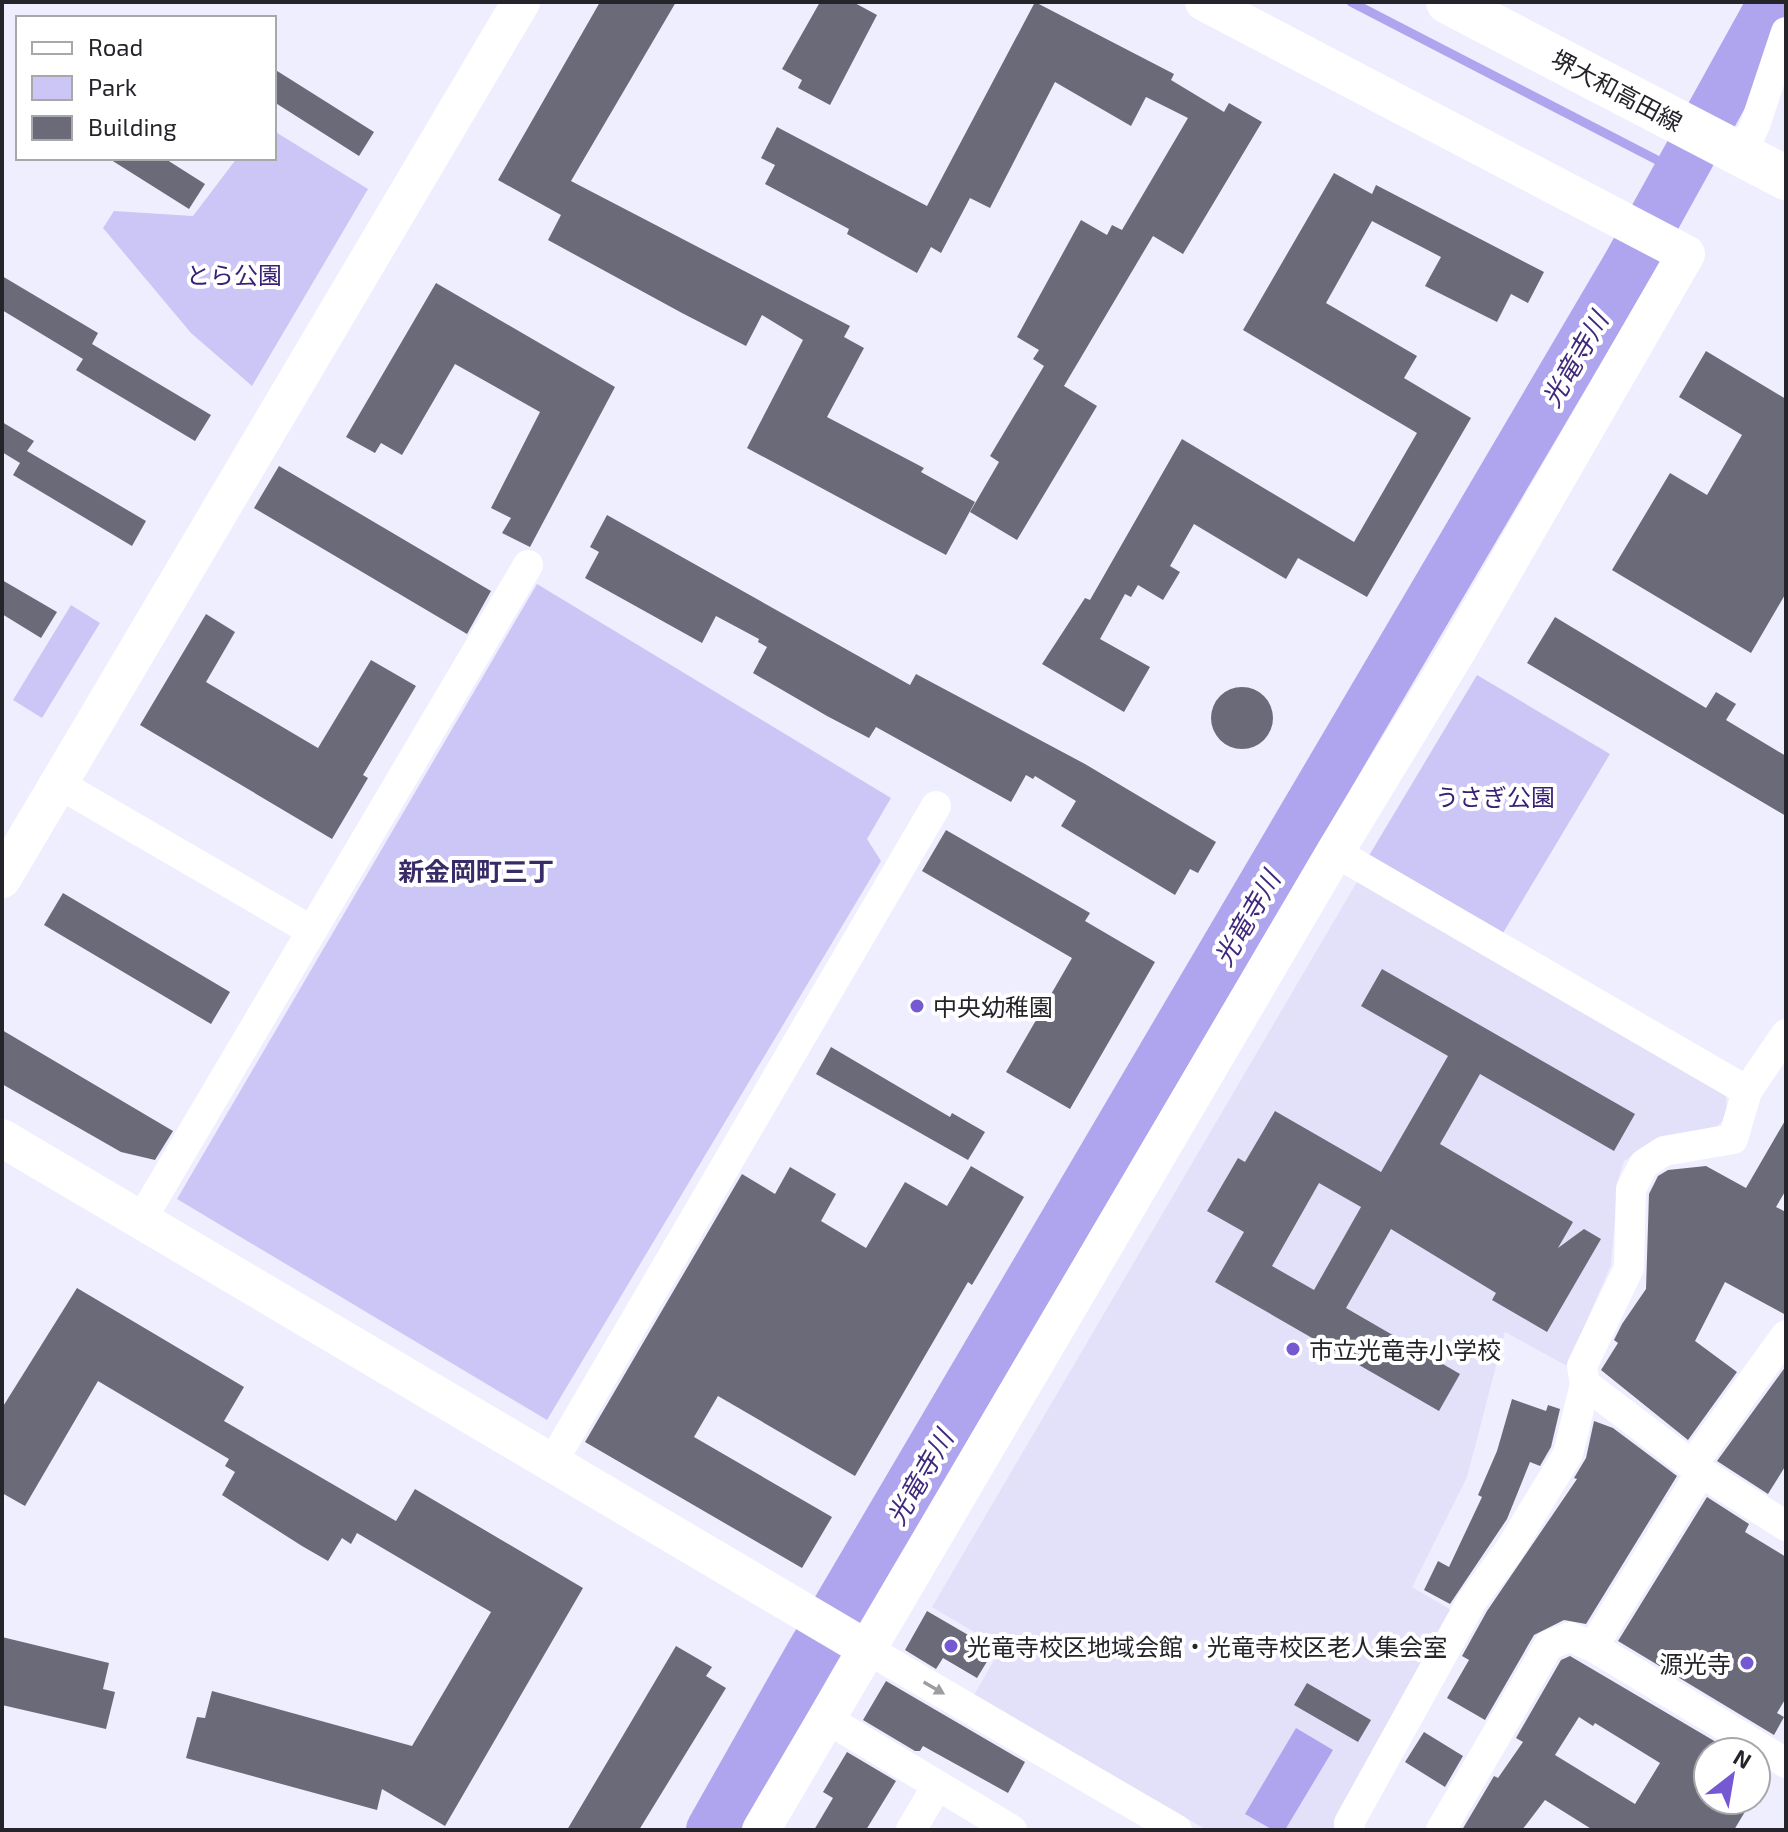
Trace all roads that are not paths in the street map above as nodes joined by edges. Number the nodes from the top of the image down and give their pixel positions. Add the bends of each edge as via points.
1 (521, 2) edge
2 (1204, 2) edge
3 (1448, 2) edge
4 (1786, 32) edge
5 (1735, 152) junction
6 (1786, 178) edge
7 (528, 565) dead end
8 (59, 784) junction
9 (936, 806) dead end
10 (1335, 852) junction
11 (2, 879) edge
12 (312, 931) junction
13 (1786, 1034) edge
14 (1747, 1091) junction
15 (2, 1138) edge
16 (141, 1220) junction
17 (1786, 1335) edge
18 (1585, 1384) junction
19 (553, 1461) junction
20 (1696, 1469) junction
21 (1786, 1526) edge
22 (855, 1641) junction
23 (1593, 1647) junction
24 (827, 1719) junction
25 (1783, 1756) edge
26 (937, 1786) junction
27 (761, 1830) edge
28 (911, 1830) edge
29 (1012, 1830) edge
30 (1177, 1830) edge
31 (1350, 1830) edge
32 (1441, 1830) edge

1 - 8 street
2 - 10 street via 1686,254
3 - 5 main road, 堺大和高田線
4 - 5 street
5 - 6 main road, 堺大和高田線
7 - 12 street
8 - 11 street
8 - 12 street
9 - 19 street
10 - 14 street
10 - 22 street
12 - 16 street
13 - 14 street
14 - 18 street via 1733,1139 1664,1151 1644,1164 1631,1189 1629,1268 1582,1366
15 - 16 street
16 - 19 street
17 - 20 street
18 - 20 street
18 - 31 street via 1568,1454 1472,1601 1349,1823
19 - 22 street
20 - 21 street
20 - 23 street
22 - 24 street
22 -> 30 street
23 - 25 street
23 - 32 street via 1570,1637 1549,1645
24 - 26 street
24 - 27 street
26 - 28 street
26 - 29 street

